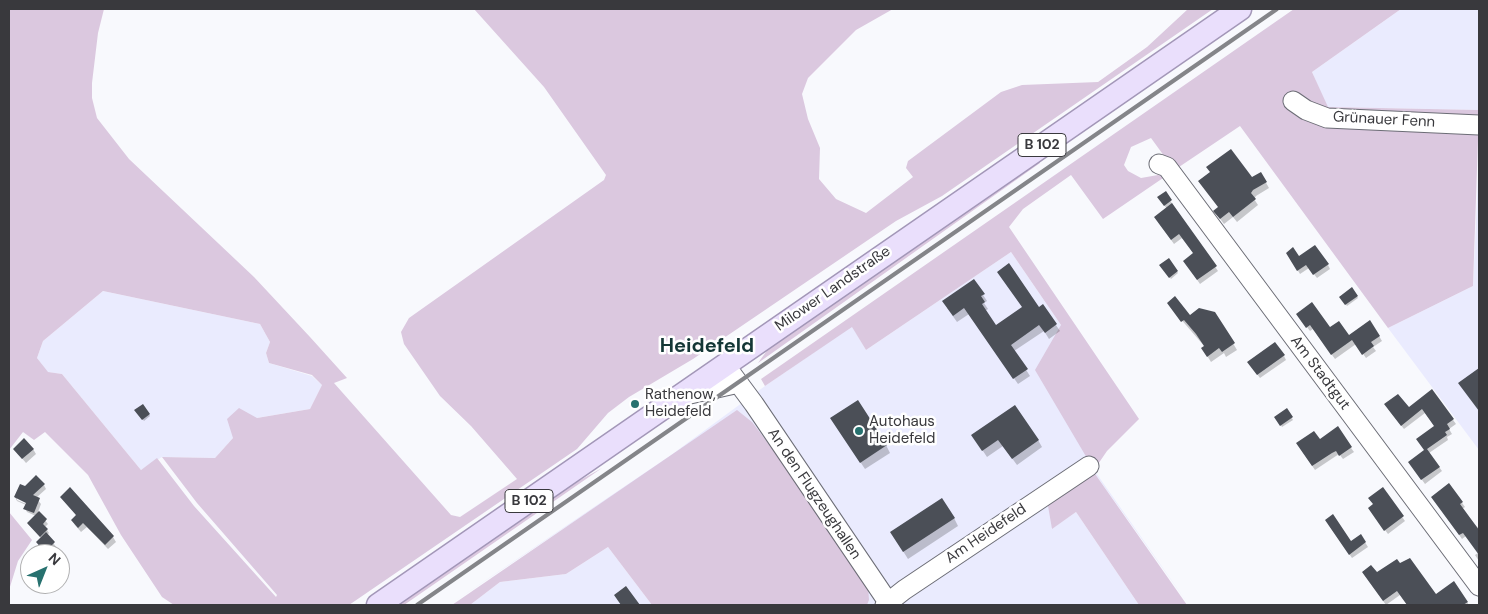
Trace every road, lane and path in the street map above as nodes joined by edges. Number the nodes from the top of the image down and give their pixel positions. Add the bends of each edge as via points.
1 (1240, 9) edge
2 (1293, 101) dead end
3 (1479, 124) edge
4 (1159, 164) dead end
5 (725, 365) junction
6 (739, 383) junction
7 (680, 396) junction
8 (1089, 466) dead end
9 (1479, 586) edge
10 (887, 604) edge
11 (378, 605) edge

1 - 5 main road, Milower Landstraße / B 102
2 - 3 street, Grünauer Fenn via 1327,118
4 - 9 street, Am Stadtgut via 1167,167
5 - 6 street, An den Flugzeughallen
5 - 7 main road, Milower Landstraße / B 102
6 - 7 street
6 - 10 street, An den Flugzeughallen
7 - 11 main road, Milower Landstraße / B 102
8 - 10 street, Am Heidefeld

